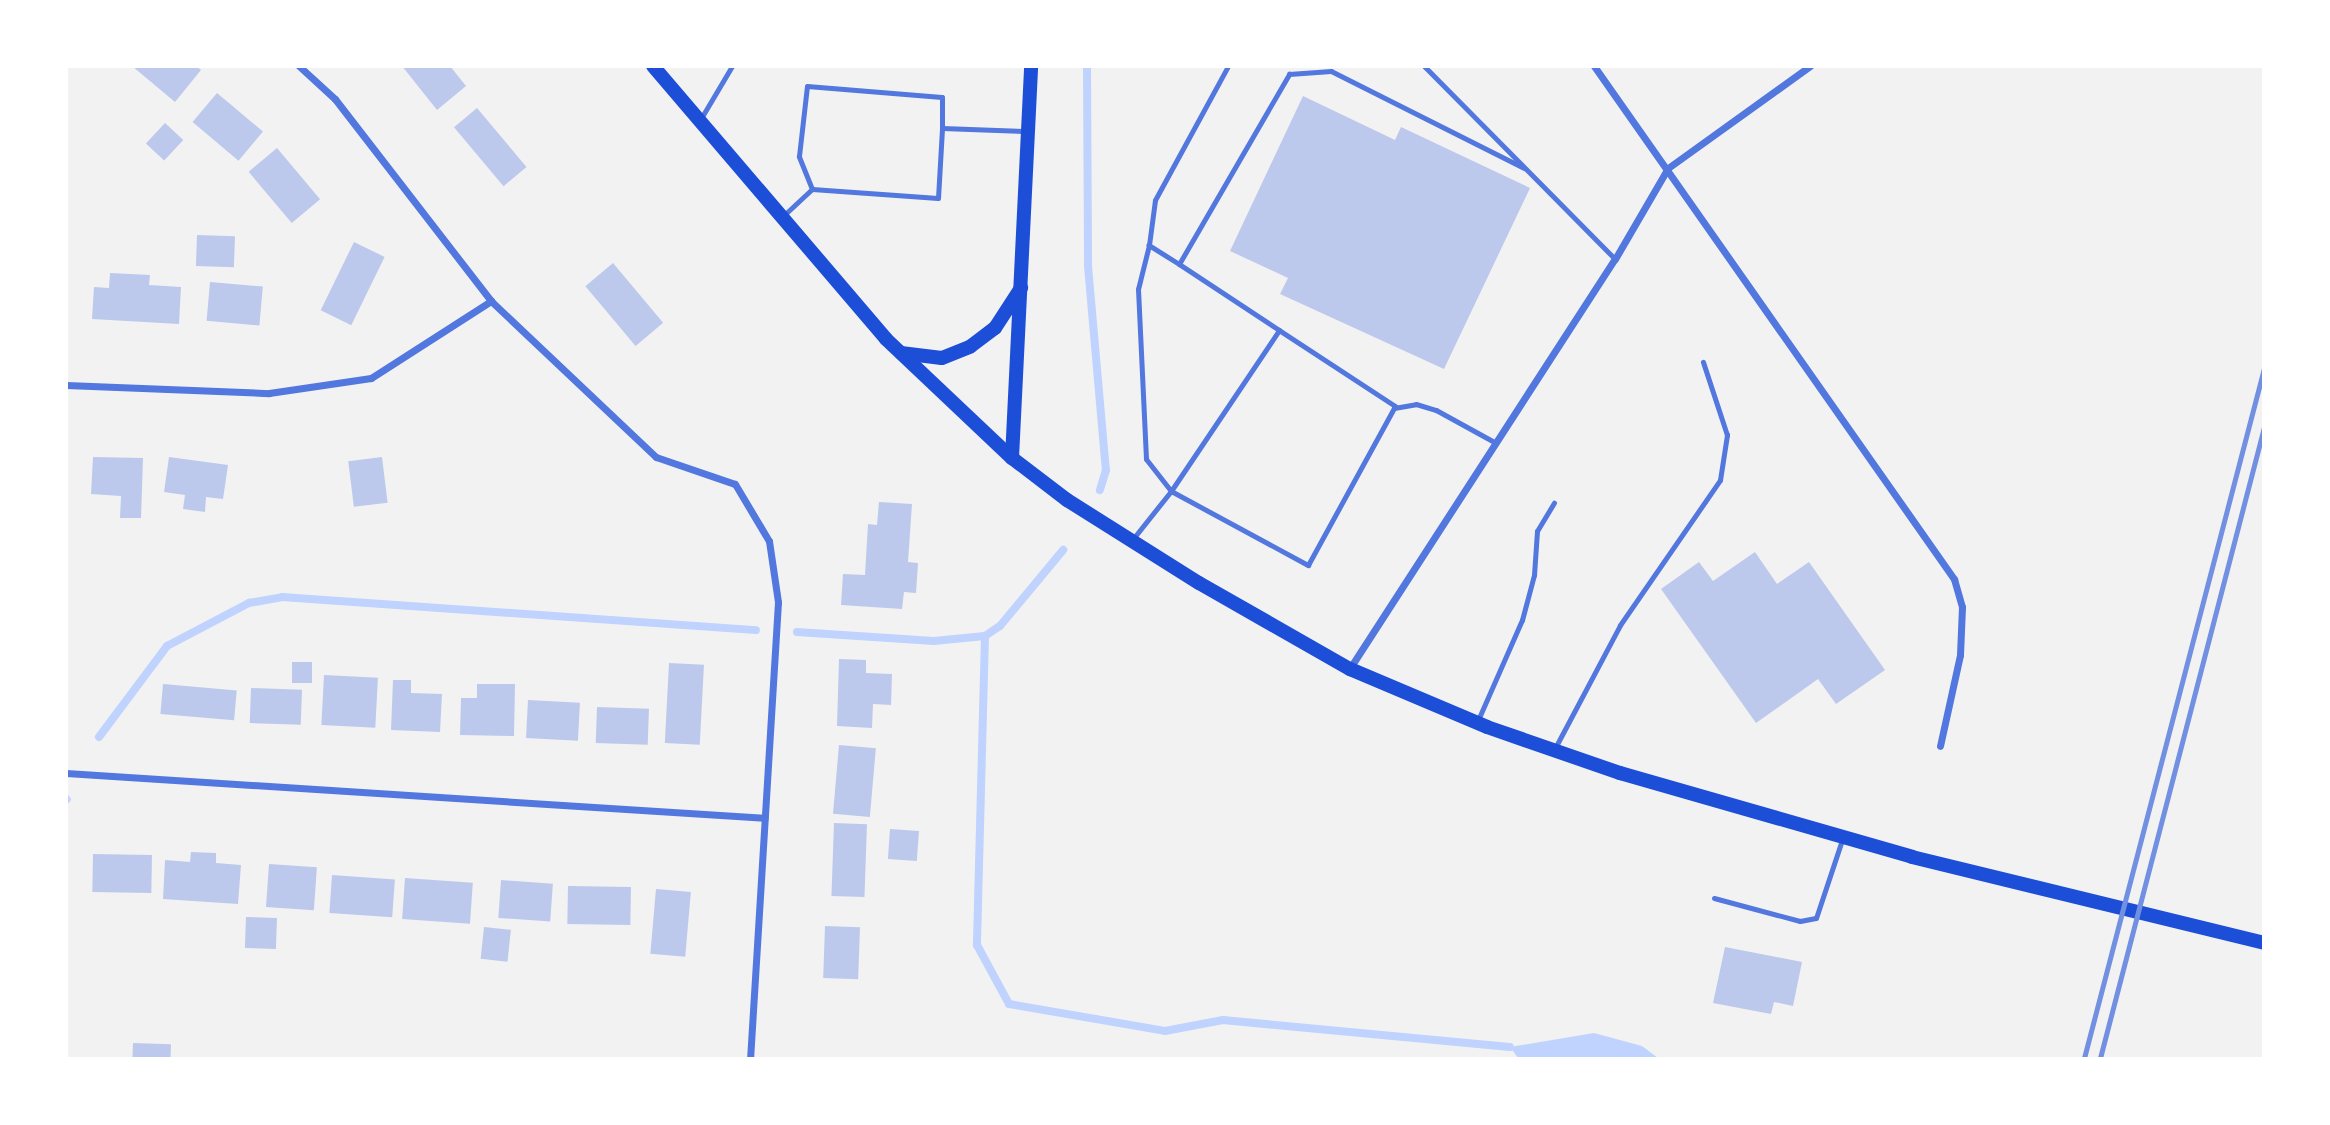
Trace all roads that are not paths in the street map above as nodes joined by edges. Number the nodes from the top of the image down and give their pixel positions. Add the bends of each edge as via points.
1 (299, 66) edge
2 (653, 66) edge
3 (732, 66) edge
4 (1031, 66) edge
5 (1228, 66) edge
6 (1424, 66) edge
7 (1594, 66) edge
8 (1810, 66) edge
9 (700, 120) junction
10 (942, 128) junction
11 (1028, 131) junction
12 (1524, 167) junction
13 (1668, 168) junction
14 (812, 189) junction
15 (780, 219) junction
16 (1149, 245) junction
17 (1615, 259) junction
18 (1179, 264) junction
19 (1021, 287) junction
20 (491, 301) junction
21 (1279, 330) junction
22 (901, 353) junction
23 (1703, 362) dead end
24 (66, 384) edge
25 (1394, 408) junction
26 (1496, 443) junction
27 (1013, 458) junction
28 (1171, 491) junction
29 (1554, 503) dead end
30 (1132, 540) junction
31 (1350, 669) junction
32 (1476, 723) junction
33 (1940, 747) dead end
34 (1554, 750) junction
35 (66, 773) edge
36 (765, 818) junction
37 (1843, 837) junction
38 (1714, 898) dead end
39 (2263, 943) edge
40 (750, 1059) edge

1 - 20 street via 335,99
2 - 9 main road
3 - 9 lane
4 - 11 main road
5 - 16 lane via 1156,200
6 - 12 lane
7 - 13 street
8 - 13 street
9 - 15 main road
10 - 11 lane
10 - 14 lane via 938,198
10 - 14 lane via 942,97 807,86 799,156
11 - 19 main road
12 - 17 lane
12 - 18 lane via 1331,71 1289,74
13 - 17 street
13 - 33 street via 1954,579 1962,607 1960,655
14 - 15 lane
15 - 22 main road
16 - 18 lane
16 - 28 lane via 1138,289 1146,459
17 - 26 street
18 - 21 lane
19 - 22 main road via 995,328 971,346 942,358
19 - 27 main road
20 - 24 street via 371,378 269,393
20 - 36 street via 656,457 735,484 769,541 778,602
21 - 25 lane
21 - 28 lane
22 - 27 main road
23 - 34 lane via 1727,435 1720,481 1620,625
25 - 26 lane via 1416,404 1436,410
25 - 28 lane via 1308,565
26 - 31 street
27 - 30 main road via 1067,500
28 - 30 lane
29 - 32 lane via 1537,531 1534,575 1522,620
30 - 31 main road
31 - 32 main road
32 - 34 main road
34 - 37 main road
35 - 36 street
36 - 40 street
37 - 38 lane via 1816,918 1800,921
37 - 39 main road

